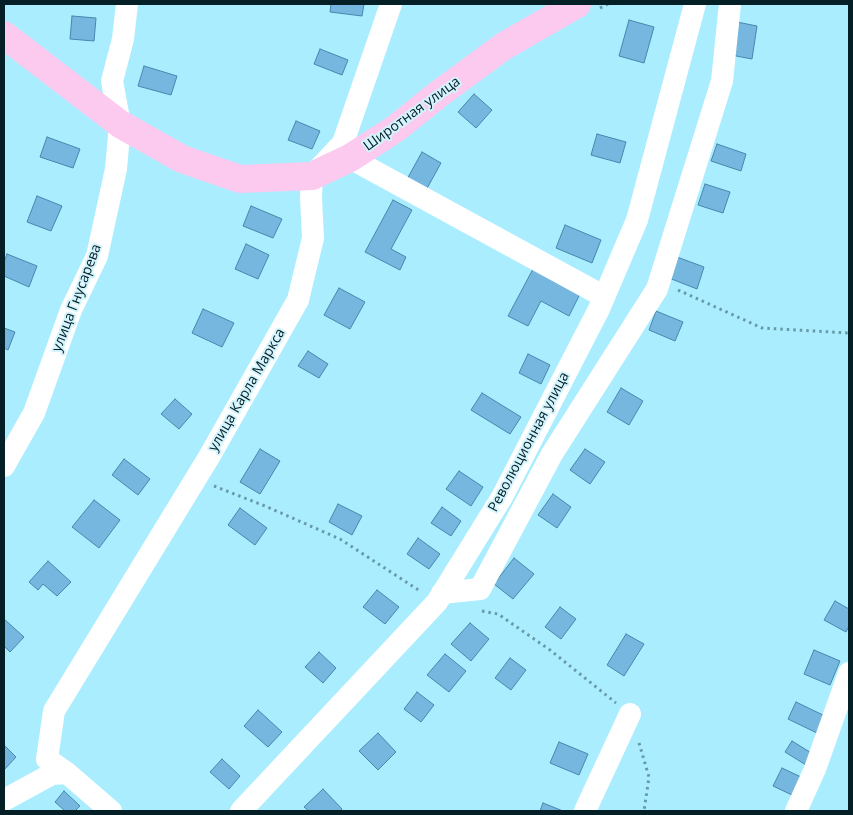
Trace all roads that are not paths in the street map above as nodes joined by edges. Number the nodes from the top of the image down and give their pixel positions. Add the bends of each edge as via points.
1 (127, 4) edge
2 (391, 4) edge
3 (695, 4) edge
4 (730, 4) edge
5 (584, 8) edge
6 (4, 35) edge
7 (120, 124) junction
8 (350, 158) junction
9 (312, 176) junction
10 (603, 296) junction
11 (4, 466) edge
12 (440, 598) junction
13 (849, 673) edge
14 (630, 714) road end
15 (67, 774) junction
16 (4, 800) edge
17 (112, 811) edge
18 (241, 811) edge
19 (585, 811) edge
20 (796, 811) edge

1 - 7 street, улица Гнусарева via 123,39 112,81
2 - 9 street via 344,143
3 - 10 street, Революционная улица via 637,220
4 - 12 street via 722,81 657,289 552,454 480,589
5 - 8 main road, Широтная улица via 504,46 395,129
6 - 7 main road, Широтная улица
7 - 9 main road, Широтная улица via 182,159 240,179
7 - 11 street, улица Гнусарева via 116,169 96,256 71,310 34,413
8 - 9 main road, Широтная улица
8 - 10 street
9 - 15 street, улица Карла Маркса via 313,238 298,300 195,479 54,711 47,759
10 - 12 street, Революционная улица via 502,497
12 - 18 street, Революционная улица
13 - 20 street via 815,769
14 - 19 street
15 - 16 street via 52,774
15 - 17 street

